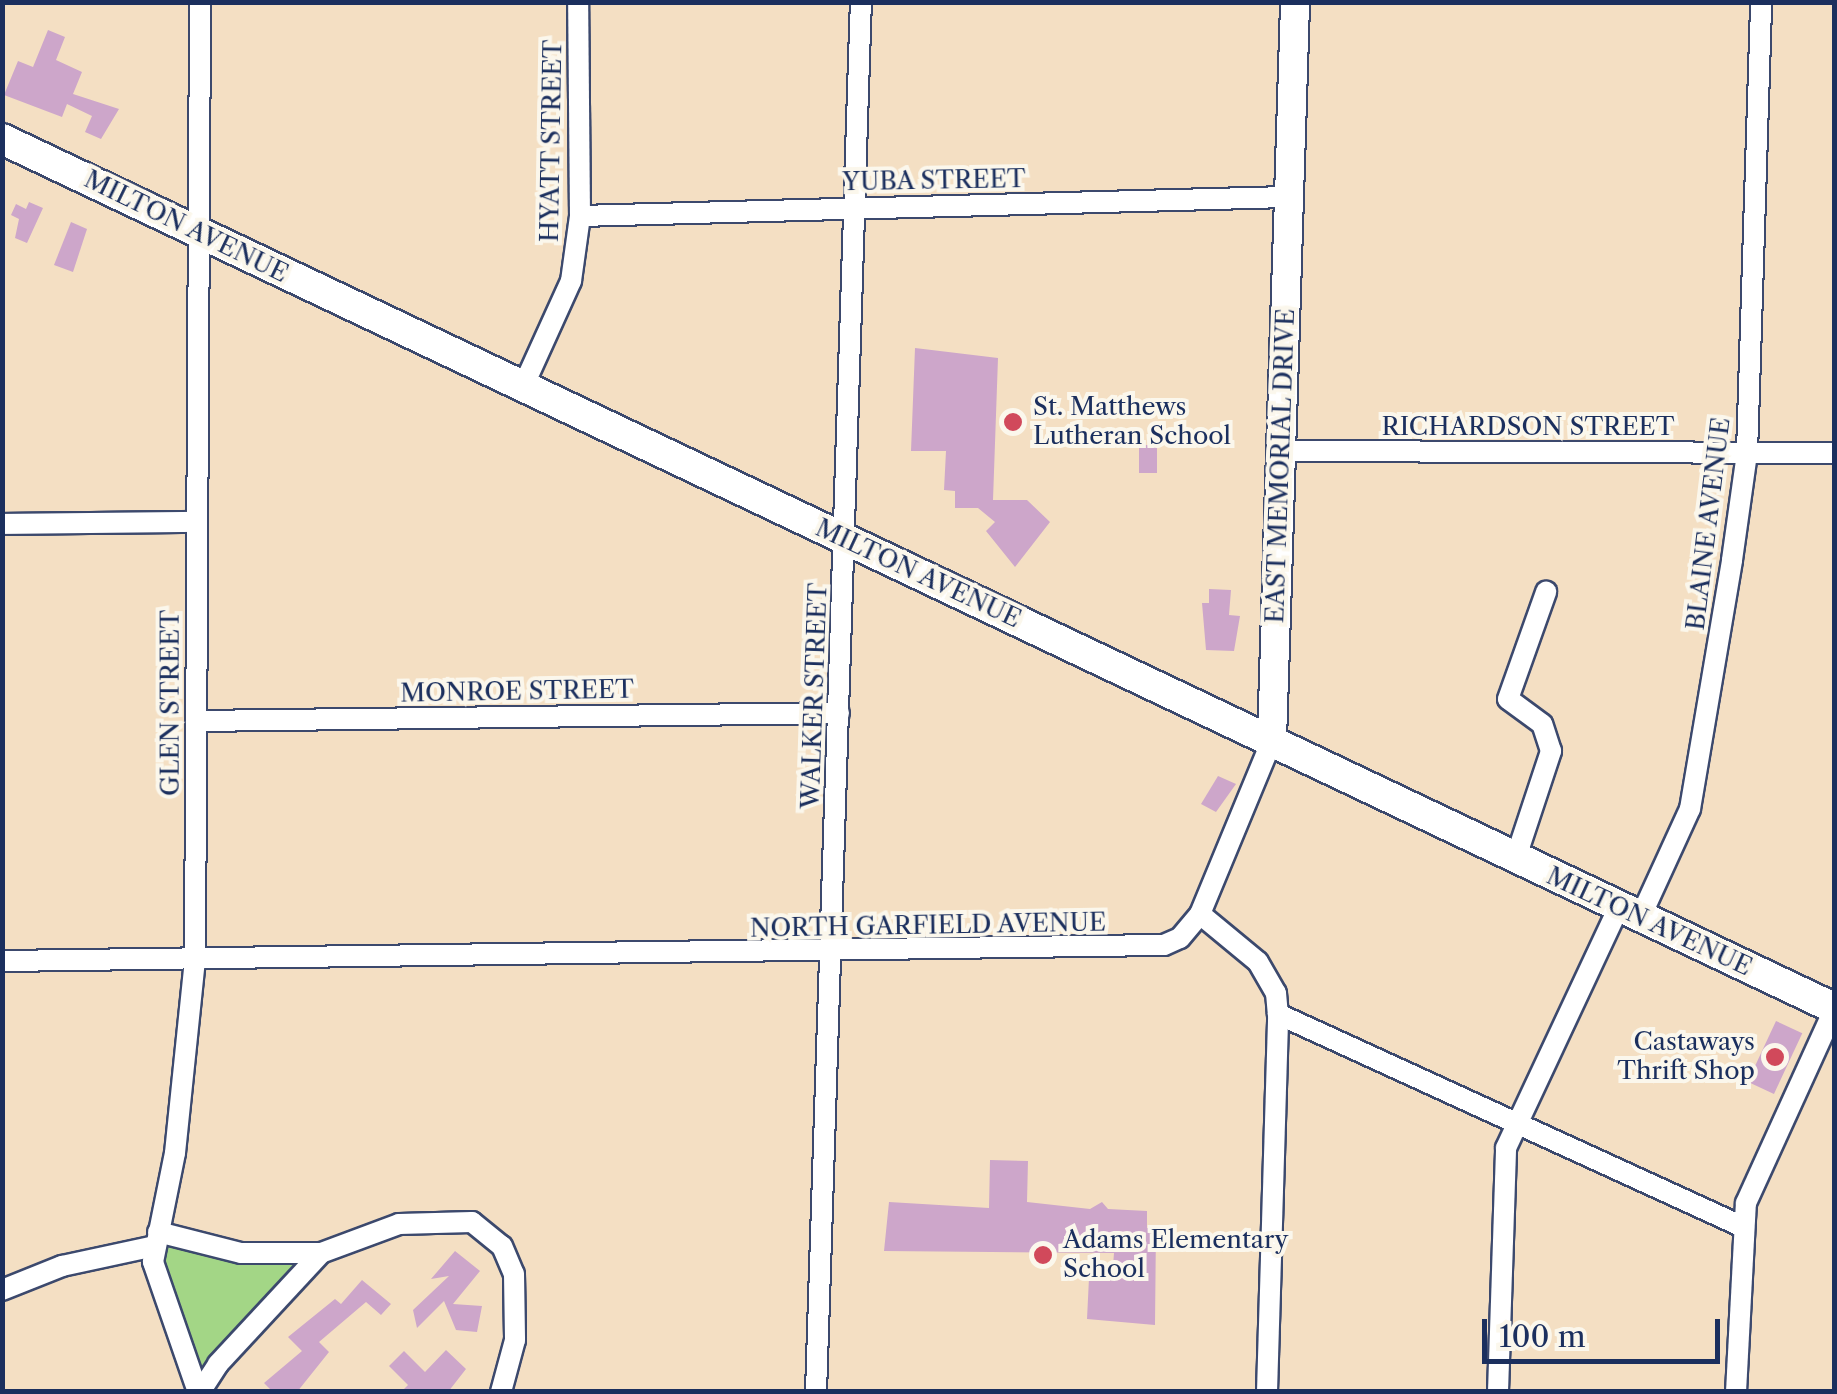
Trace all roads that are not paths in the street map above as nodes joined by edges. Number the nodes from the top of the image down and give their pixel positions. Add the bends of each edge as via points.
1 (200, 2) edge
2 (578, 2) edge
3 (861, 2) edge
4 (1295, 2) edge
5 (1761, 2) edge
6 (2, 139) edge
7 (1289, 197) junction
8 (853, 208) junction
9 (580, 216) junction
10 (200, 234) junction
11 (522, 390) junction
12 (1281, 451) junction
13 (1746, 452) junction
14 (1834, 453) edge
15 (195, 522) junction
16 (2, 524) edge
17 (844, 540) junction
18 (1546, 592) dead end
19 (839, 713) junction
20 (196, 721) junction
21 (1272, 740) junction
22 (1515, 860) junction
23 (1629, 913) junction
24 (1200, 914) junction
25 (832, 953) junction
26 (195, 960) junction
27 (2, 961) edge
28 (1834, 1009) edge
29 (1278, 1014) junction
30 (1517, 1122) junction
31 (1740, 1226) junction
32 (156, 1239) junction
33 (321, 1252) junction
34 (2, 1290) edge
35 (199, 1392) edge
36 (501, 1392) edge
37 (816, 1392) edge
38 (1266, 1392) edge
39 (1498, 1392) edge
40 (1736, 1392) edge

1 - 10 street, GLEN STREET
2 - 9 street, HYATT STREET
3 - 8 street, WALKER STREET
4 - 7 main road, EAST MEMORIAL DRIVE
5 - 13 street, BLAINE AVENUE
6 - 10 main road, MILTON AVENUE
7 - 8 street, YUBA STREET
7 - 12 main road, EAST MEMORIAL DRIVE
8 - 9 street, YUBA STREET
8 - 17 street, WALKER STREET
9 - 11 street, HYATT STREET via 572,281
10 - 11 main road, MILTON AVENUE
10 - 15 street, GLEN STREET
11 - 17 main road, MILTON AVENUE
12 - 13 street, RICHARDSON STREET
12 - 21 main road, EAST MEMORIAL DRIVE
13 - 14 street, RICHARDSON STREET
13 - 23 street, BLAINE AVENUE via 1690,809
15 - 16 street
15 - 20 street, GLEN STREET
17 - 19 street, WALKER STREET
17 - 21 main road, MILTON AVENUE
18 - 22 street via 1508,699 1542,724 1552,751
19 - 20 street, MONROE STREET
19 - 25 street, WALKER STREET
20 - 26 street, GLEN STREET
21 - 22 main road, MILTON AVENUE
21 - 24 street, EAST MEMORIAL DRIVE
22 - 23 main road, MILTON AVENUE
23 - 28 main road, MILTON AVENUE
23 - 30 street, BLAINE AVENUE
24 - 25 street, NORTH GARFIELD AVENUE via 1180,938 1136,948
24 - 29 street via 1258,962 1276,994
25 - 26 street, NORTH GARFIELD AVENUE
25 - 37 street, WALKER STREET
26 - 27 street, NORTH GARFIELD AVENUE
26 - 32 street, GLEN STREET via 175,1153
28 - 31 street via 1758,1167
29 - 30 street
29 - 38 street
30 - 31 street
30 - 39 street, BLAINE AVENUE via 1504,1162
31 - 40 street
32 - 33 street via 241,1253
32 - 34 street
32 - 35 street, GLEN STREET via 154,1276
33 - 35 street
33 - 36 street via 418,1220 464,1220 484,1228 508,1255 516,1289 515,1340

